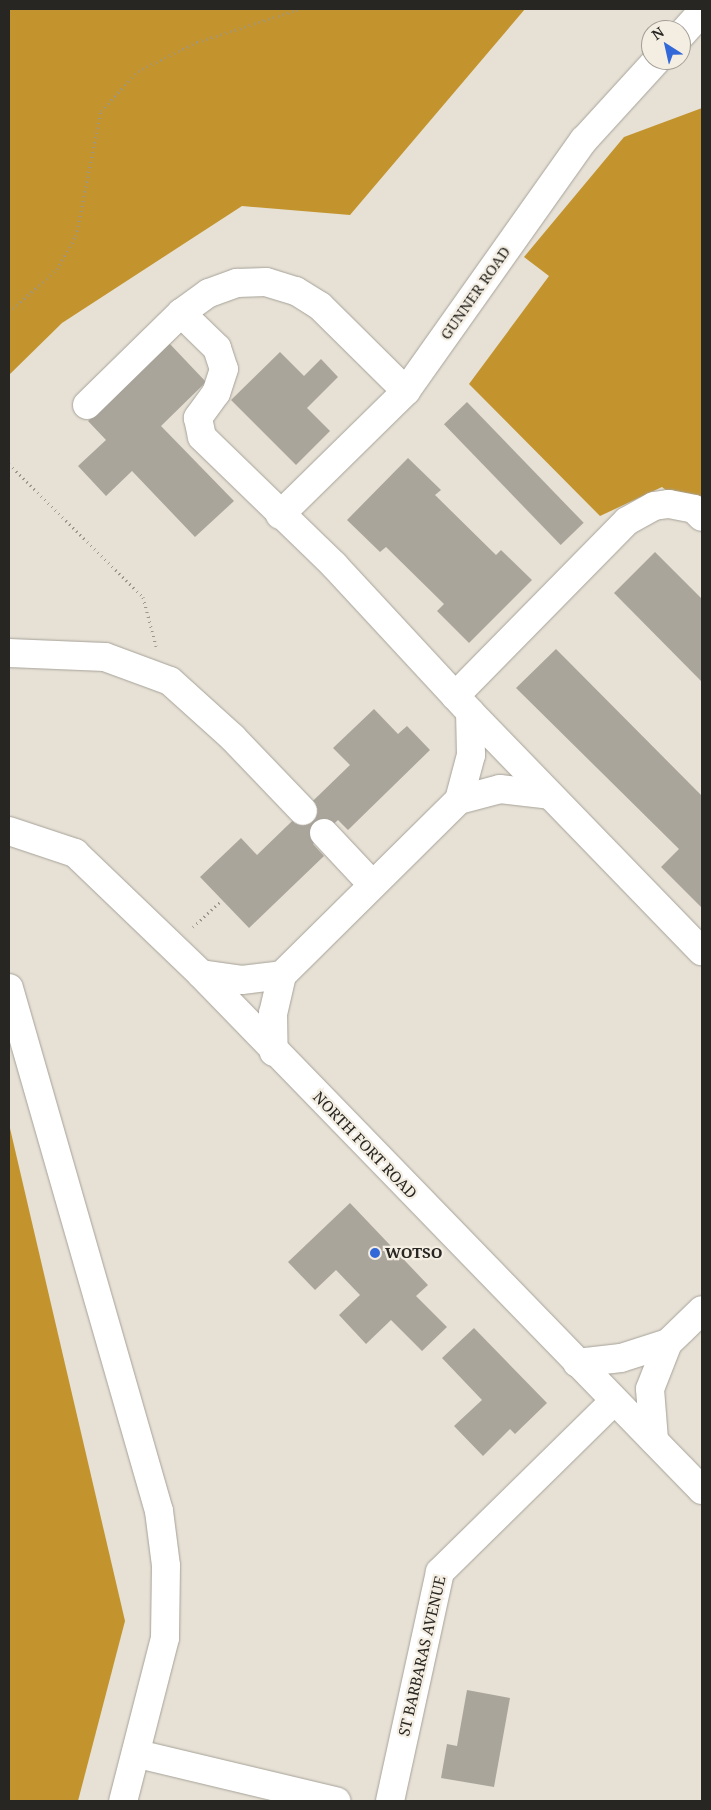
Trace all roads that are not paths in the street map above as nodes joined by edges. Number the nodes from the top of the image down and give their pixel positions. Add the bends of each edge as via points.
1 (702, 12) edge
2 (691, 24) edge
3 (649, 70) edge
4 (181, 314) junction
5 (406, 391) junction
6 (86, 405) dead end
7 (280, 515) junction
8 (702, 517) edge
9 (9, 653) edge
10 (462, 704) junction
11 (550, 795) junction
12 (459, 800) junction
13 (303, 811) dead end
14 (9, 831) edge
15 (324, 833) dead end
16 (371, 883) junction
17 (702, 951) edge
18 (201, 974) junction
19 (282, 975) junction
20 (9, 988) edge
21 (274, 1052) junction
22 (702, 1310) edge
23 (668, 1343) junction
24 (577, 1363) junction
25 (613, 1402) junction
26 (654, 1440) junction
27 (702, 1490) edge
28 (138, 1754) junction
29 (123, 1801) edge
30 (336, 1801) edge
31 (390, 1801) edge

1 - 2 street
3 - 5 street, GUNNER ROAD via 584,140
4 - 5 street via 209,293 237,283 266,282 296,291 320,306
4 - 6 street
4 - 7 street via 217,348 224,369 216,393 198,418 202,437
5 - 7 street, GUNNER ROAD
7 - 10 street via 334,565
8 - 10 street via 694,509 668,504 654,506 628,521
9 - 13 street via 105,657 170,681 233,738
10 - 11 street
10 - 12 street via 471,755
11 - 12 street via 500,789
11 - 17 street
12 - 16 street
14 - 18 street, NORTH FORT ROAD via 74,853
15 - 16 street
16 - 19 street
18 - 19 street via 242,980
18 - 21 street, NORTH FORT ROAD
19 - 21 street via 272,1013
20 - 28 street via 159,1511 166,1566 165,1638
21 - 24 street, NORTH FORT ROAD
22 - 23 street
23 - 24 street via 622,1358
23 - 26 street via 650,1389
24 - 25 street, NORTH FORT ROAD
25 - 26 street, NORTH FORT ROAD
25 - 31 street, ST BARBARAS AVENUE via 440,1572
26 - 27 street, NORTH FORT ROAD
28 - 29 street
28 - 30 street

